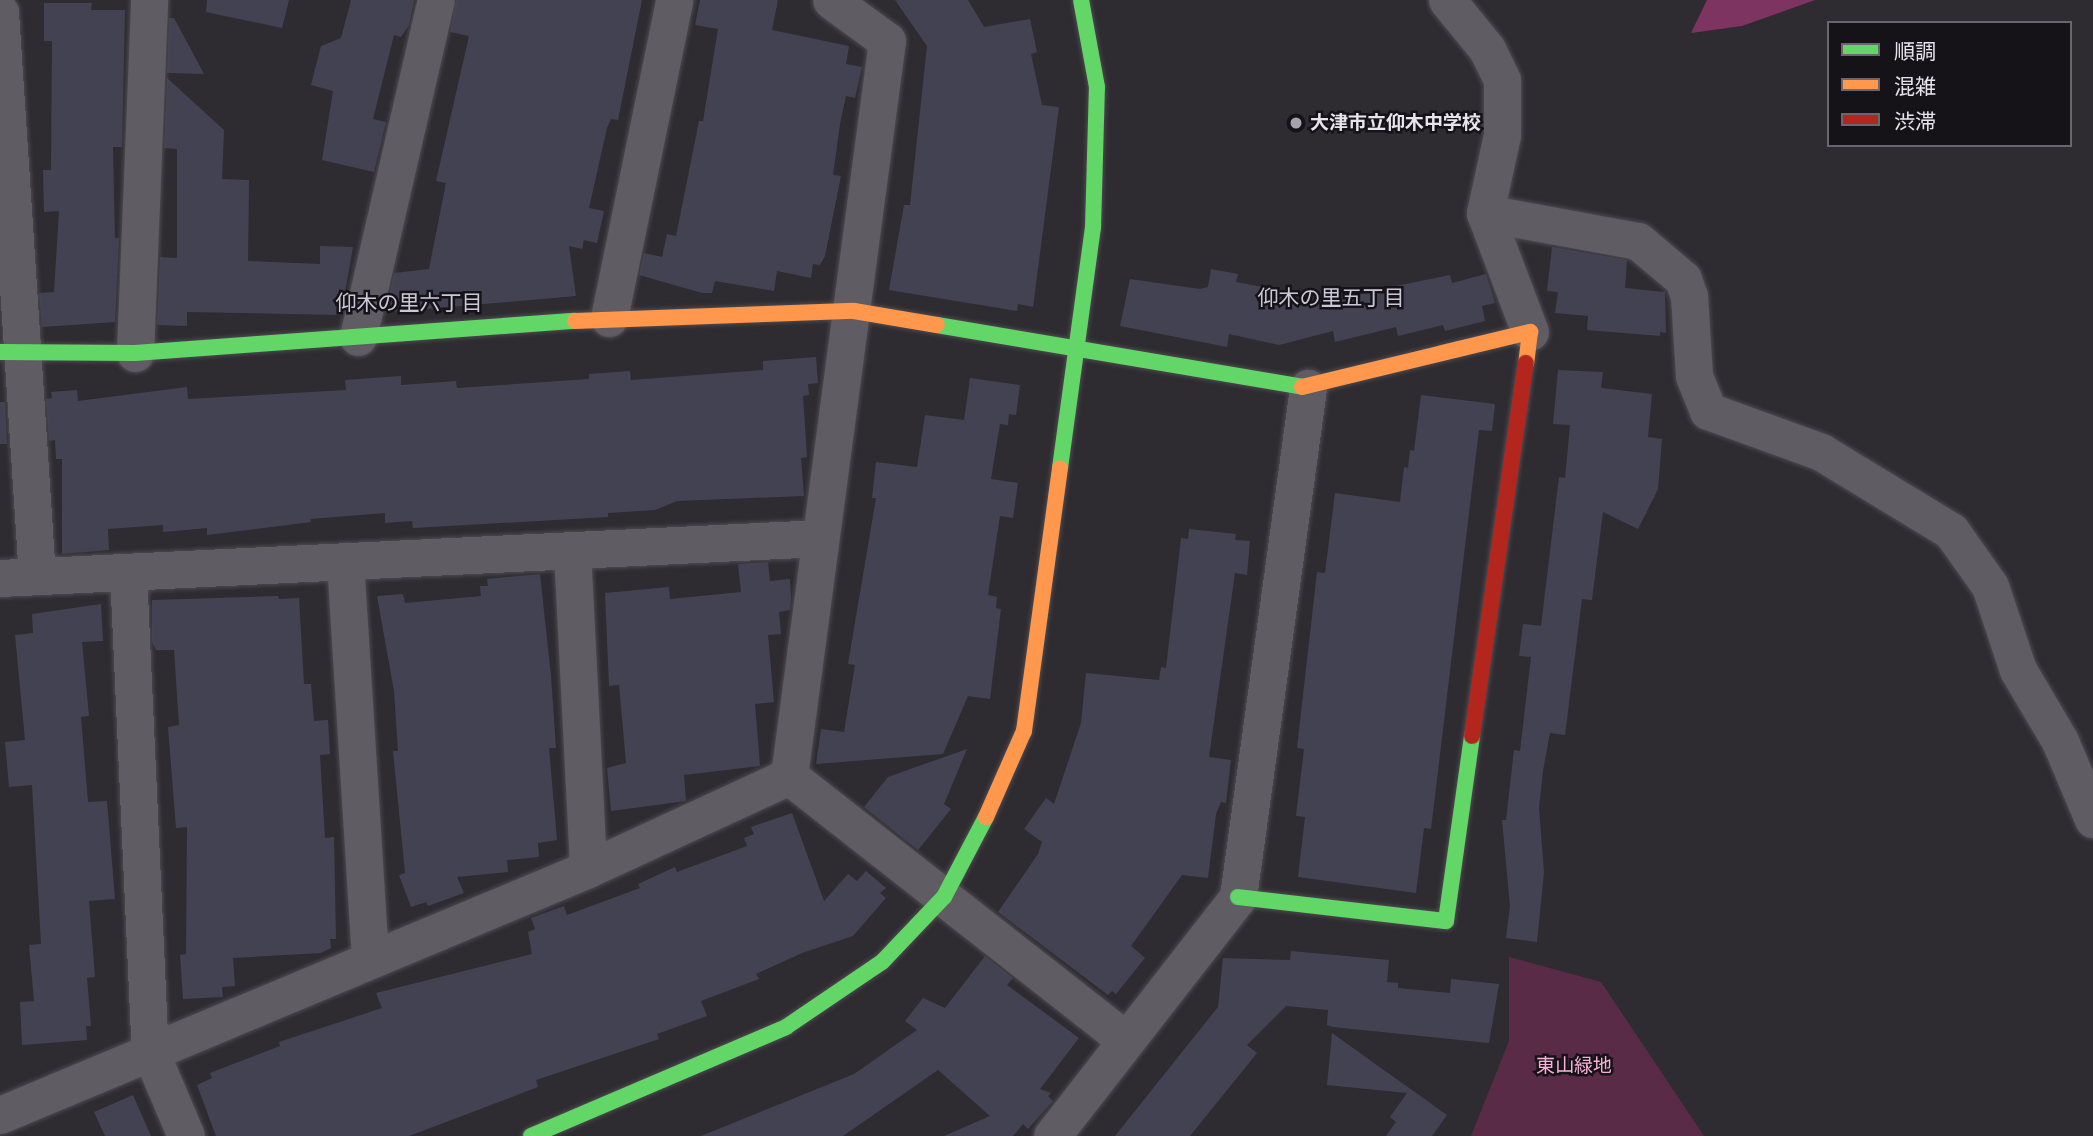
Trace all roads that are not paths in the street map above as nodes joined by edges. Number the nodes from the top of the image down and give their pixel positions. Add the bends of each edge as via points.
1 (149, 0) edge
2 (436, 0) edge
3 (674, 0) edge
4 (831, 0) edge
5 (1081, 0) edge
6 (1447, 0) edge
7 (0, 12) edge
8 (1485, 213) junction
9 (854, 311) junction
10 (609, 318) junction
11 (1530, 332) junction
12 (358, 337) junction
13 (1076, 348) junction
14 (11, 351) edge
15 (135, 353) junction
16 (1308, 388) junction
17 (820, 538) junction
18 (572, 550) junction
19 (345, 561) junction
20 (128, 572) junction
21 (37, 576) junction
22 (0, 578) edge
23 (789, 776) junction
24 (2093, 819) edge
25 (588, 869) junction
26 (944, 897) junction
27 (1238, 897) junction
28 (370, 957) junction
29 (1125, 1039) junction
30 (150, 1051) junction
31 (0, 1115) edge
32 (186, 1136) edge
33 (531, 1136) edge
34 (1052, 1136) edge

1 - 15 street
2 - 12 street
3 - 10 street
4 - 9 street via 887,41
5 - 13 street via 1097,88 1097,162
6 - 8 street via 1487,48 1502,80 1502,135
7 - 14 street
8 - 11 street
8 - 24 street via 1638,241 1683,279 1689,296 1696,385 1708,411 1821,452 1951,531 1990,586 2018,670 2060,741
9 - 10 street
9 - 13 street
9 - 17 street
10 - 12 street
11 - 16 street
11 - 27 street via 1446,921
12 - 15 street
13 - 16 street
13 - 26 street via 1024,731
14 - 15 street
14 - 21 street
16 - 27 street
17 - 18 street
17 - 23 street
18 - 19 street
18 - 25 street
19 - 20 street
19 - 28 street
20 - 21 street
20 - 30 street
21 - 22 street
23 - 25 street
23 - 26 street
25 - 28 street
26 - 29 street
26 - 33 street via 882,962 786,1027
27 - 29 street
28 - 30 street
29 - 34 street
30 - 31 street
30 - 32 street

